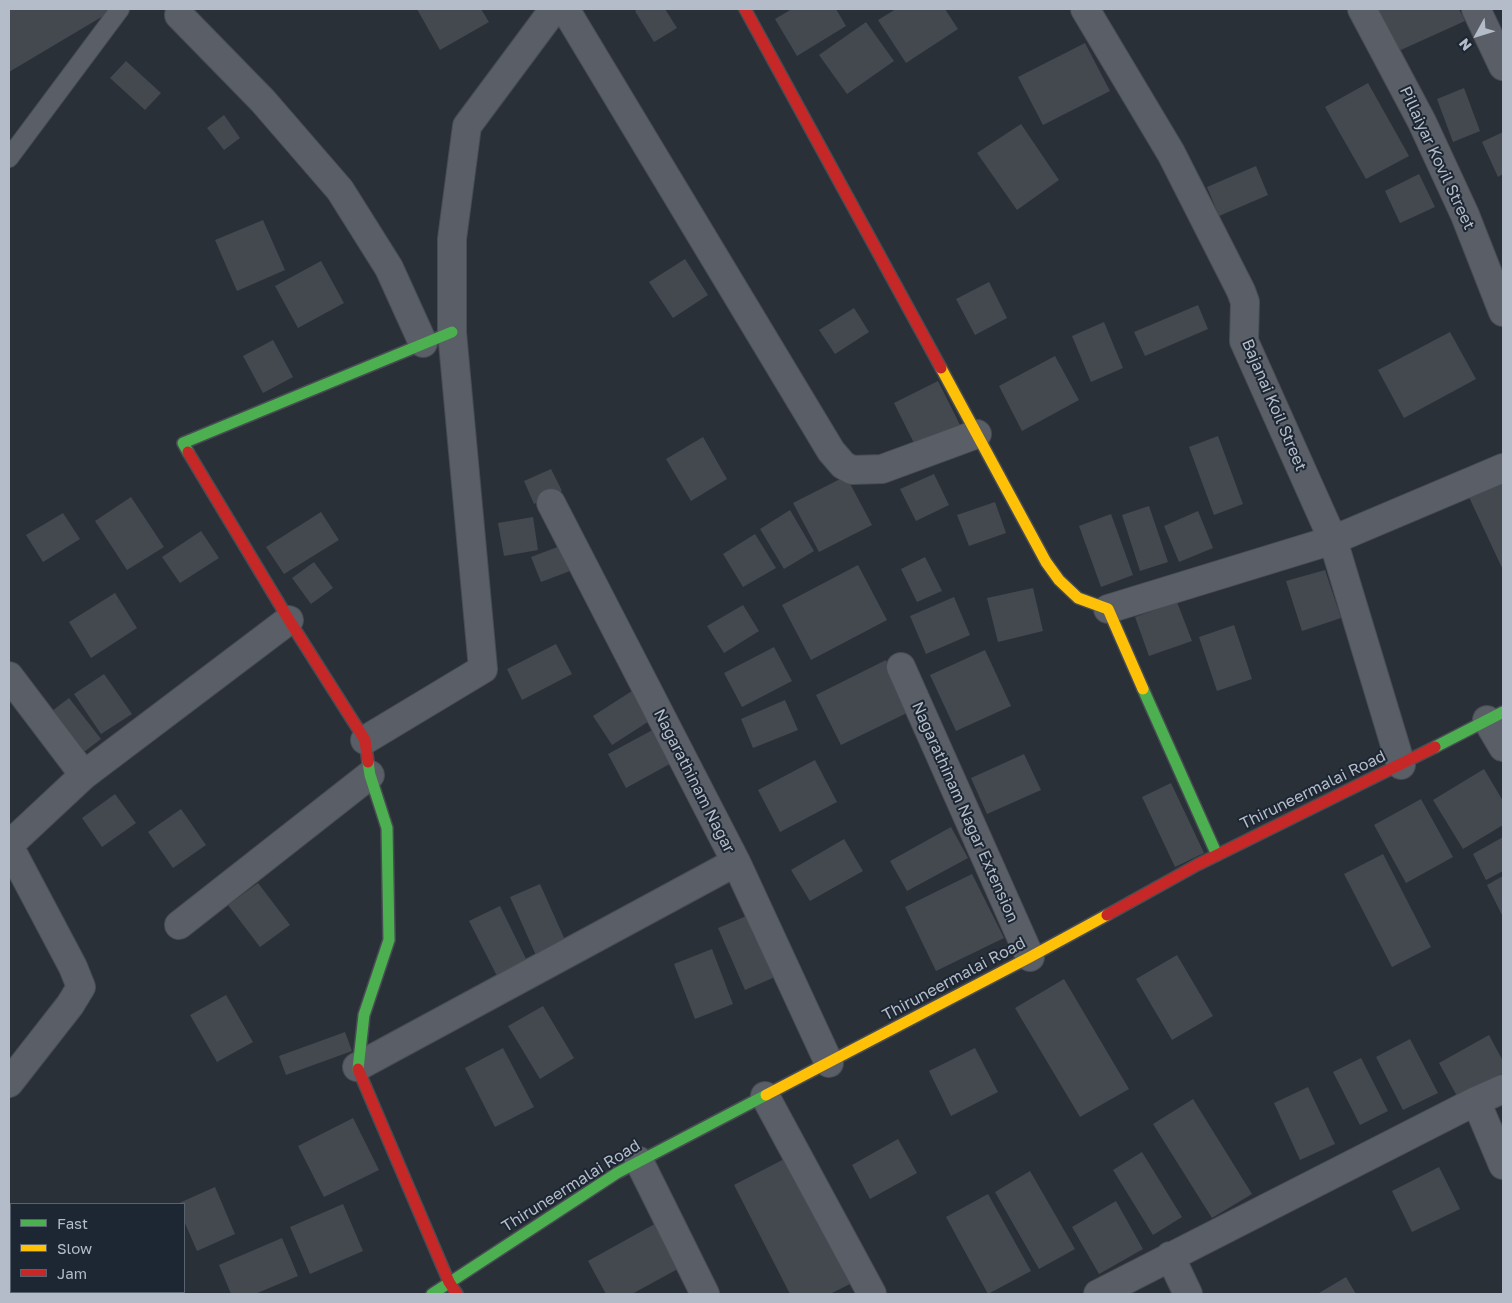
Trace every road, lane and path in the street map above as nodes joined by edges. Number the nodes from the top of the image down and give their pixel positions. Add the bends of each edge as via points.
1 (120, 9) edge
2 (554, 9) edge
3 (565, 9) edge
4 (746, 9) edge
5 (1085, 9) edge
6 (1362, 9) edge
7 (1487, 12) edge
8 (179, 16) dead end
9 (1503, 66) edge
10 (9, 158) edge
11 (1503, 312) edge
12 (452, 332) junction
13 (423, 343) junction
14 (977, 434) junction
15 (1503, 468) edge
16 (551, 503) dead end
17 (1333, 540) junction
18 (1108, 609) junction
19 (288, 620) junction
20 (901, 667) dead end
21 (9, 676) edge
22 (1495, 716) edge
23 (365, 740) junction
24 (1503, 747) edge
25 (1401, 765) junction
26 (84, 775) junction
27 (370, 775) junction
28 (9, 845) edge
29 (1217, 855) junction
30 (736, 862) junction
31 (179, 925) dead end
32 (1030, 957) junction
33 (829, 1063) junction
34 (357, 1067) junction
35 (9, 1083) edge
36 (1503, 1089) edge
37 (765, 1096) junction
38 (1476, 1101) junction
39 (639, 1161) junction
40 (1503, 1165) edge
41 (1170, 1256) junction
42 (449, 1282) junction
43 (432, 1294) edge
44 (457, 1294) edge
45 (705, 1294) edge
46 (872, 1294) edge
47 (1098, 1294) edge
48 (1188, 1294) edge

1 - 10 lane
2 - 12 street via 466,126 452,238
3 - 14 street via 831,451 843,465 852,470 882,469
4 - 14 street
5 - 17 street, Bajanai Koil Street via 1171,153 1241,291 1245,302 1243,332 1246,348
6 - 11 street, Pillaiyar Kovil Street via 1422,122 1465,216
7 - 9 street
8 - 13 street via 263,101 340,190 389,268
12 - 13 street
12 - 23 street via 483,669
13 - 19 street via 184,444
14 - 18 street via 1046,562 1059,580 1078,598
15 - 17 street
16 - 30 street, Nagarathinam Nagar
17 - 18 street
17 - 25 street, Bajanai Koil Street
18 - 29 street
19 - 23 street
19 - 26 street
20 - 32 street, Nagarathinam Nagar Extension
21 - 26 street
22 - 24 street
22 - 25 street, Thiruneermalai Road
23 - 27 street
25 - 29 street, Thiruneermalai Road
26 - 28 street
27 - 31 street
27 - 34 street via 387,828 389,940 364,1015
28 - 35 street via 73,967 80,987 70,1005
29 - 32 street, Thiruneermalai Road
30 - 33 street, Nagarathinam Nagar
30 - 34 street
32 - 33 street, Thiruneermalai Road
33 - 37 street, Thiruneermalai Road
34 - 42 street
36 - 38 street
37 - 39 street, Thiruneermalai Road
37 - 46 street
38 - 40 street
38 - 41 street
39 - 42 street, Thiruneermalai Road
39 - 45 street
41 - 47 street
41 - 48 street
42 - 43 street, Thiruneermalai Road
42 - 44 street

